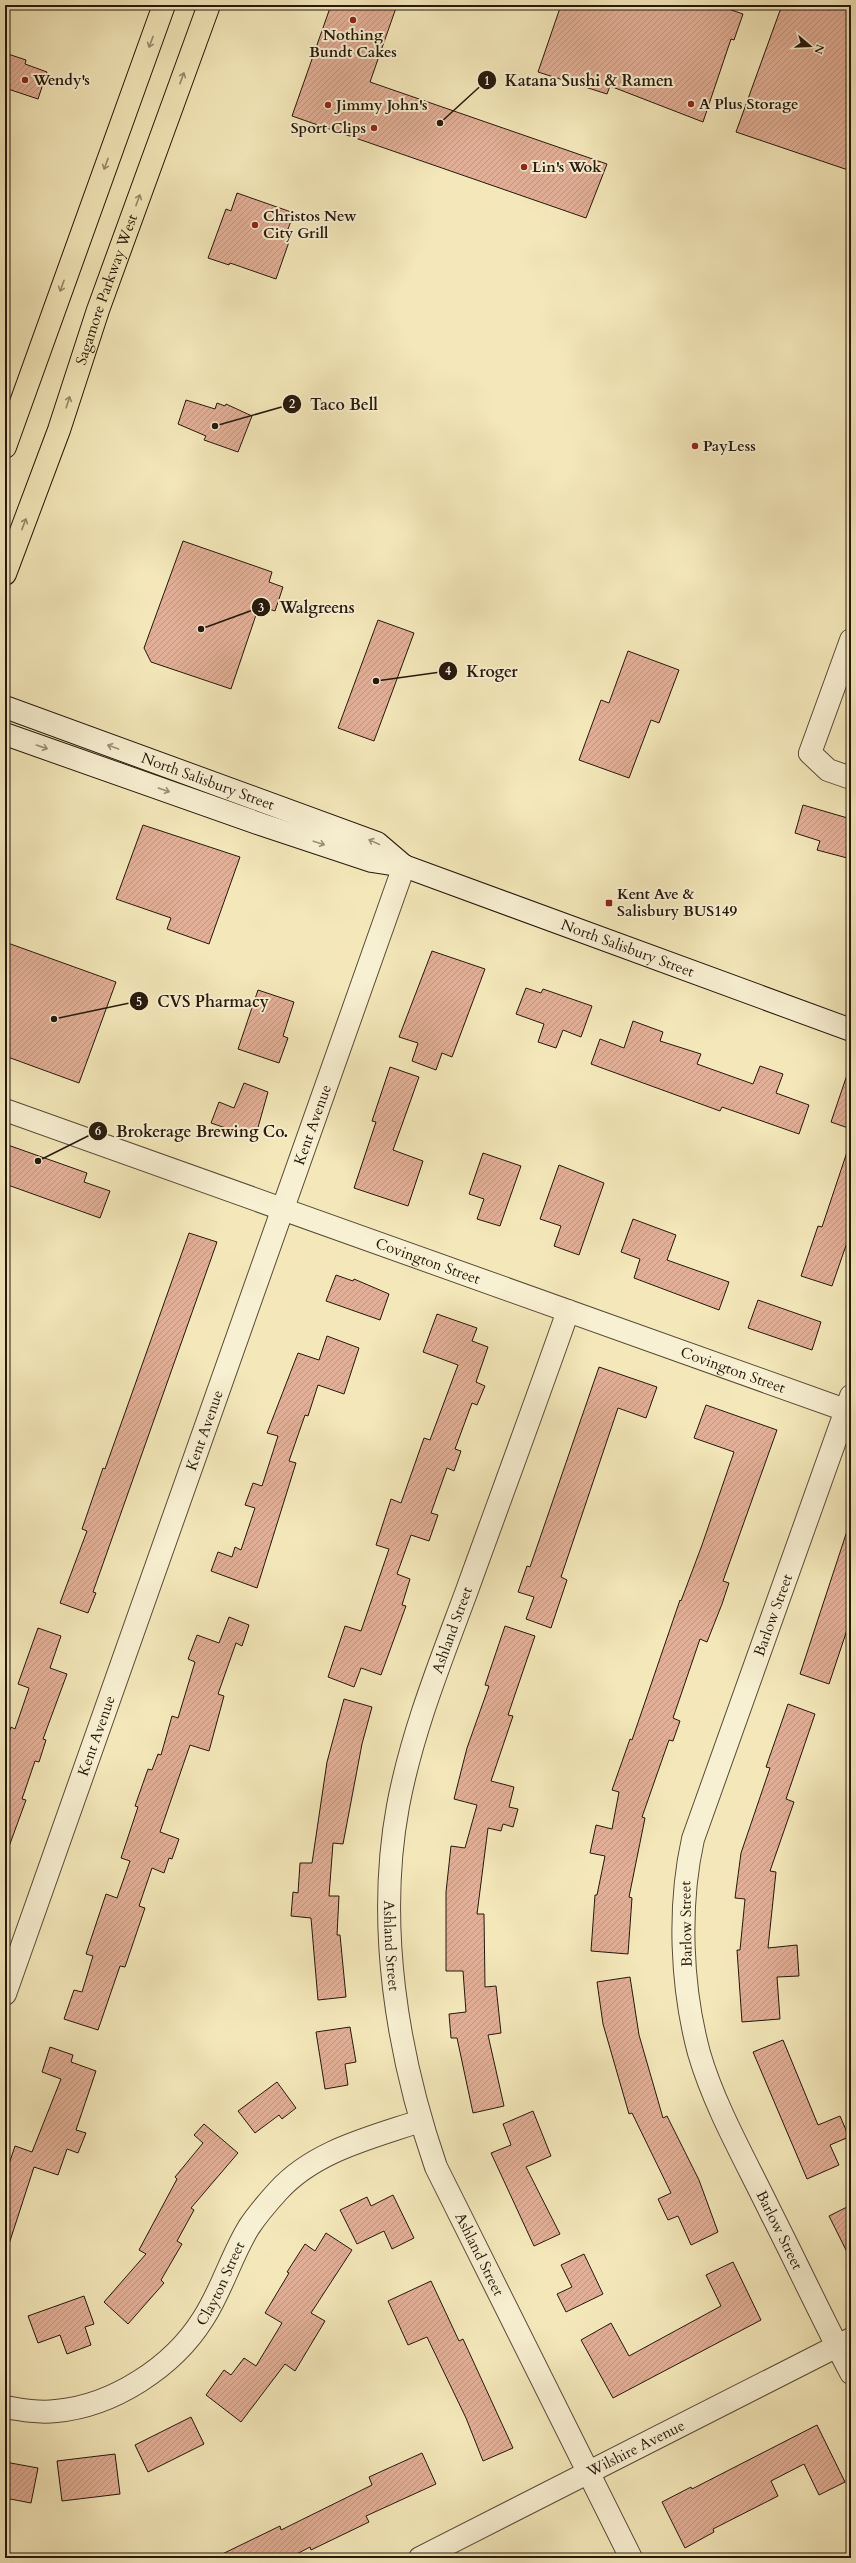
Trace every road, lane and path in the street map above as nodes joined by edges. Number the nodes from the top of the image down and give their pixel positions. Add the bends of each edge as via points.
1 (164, 5) edge
2 (209, 5) edge
3 (5, 446) edge
4 (5, 574) edge
5 (851, 640) edge
6 (5, 707) edge
7 (5, 734) edge
8 (851, 778) edge
9 (404, 866) junction
10 (851, 1030) edge
11 (5, 1110) edge
12 (283, 1209) junction
13 (568, 1311) junction
14 (849, 1406) edge
15 (5, 1994) edge
16 (420, 2121) junction
17 (844, 2342) edge
18 (851, 2373) edge
19 (5, 2407) edge
20 (588, 2472) junction
21 (420, 2558) edge
22 (631, 2558) edge

1 -> 3 highway
4 -> 2 highway, Sagamore Parkway West via 59,430 98,310
5 - 8 street via 810,754 828,770
9 -> 6 street, North Salisbury Street via 378,842
7 -> 9 street, North Salisbury Street via 263,825 372,860
9 - 10 street, North Salisbury Street
9 - 12 street, Kent Avenue
11 - 12 street, Covington Street
12 - 13 street, Covington Street
12 - 15 street, Kent Avenue
13 - 14 street, Covington Street
13 - 16 street, Ashland Street via 423,1710 398,1807 392,1862 389,1939 396,2008
14 - 17 street, Barlow Street via 693,1840 684,1888 683,1922 686,1971 699,2053 720,2108
16 - 19 street, Clayton Street via 340,2148 306,2168 279,2190 250,2226 204,2319 182,2347 150,2374 119,2392 84,2406 56,2411
16 - 20 street, Ashland Street via 436,2167
17 - 18 street, Barlow Street
17 - 20 street, Wilshire Avenue
20 - 21 street, Wilshire Avenue
20 - 22 street, Ashland Street

